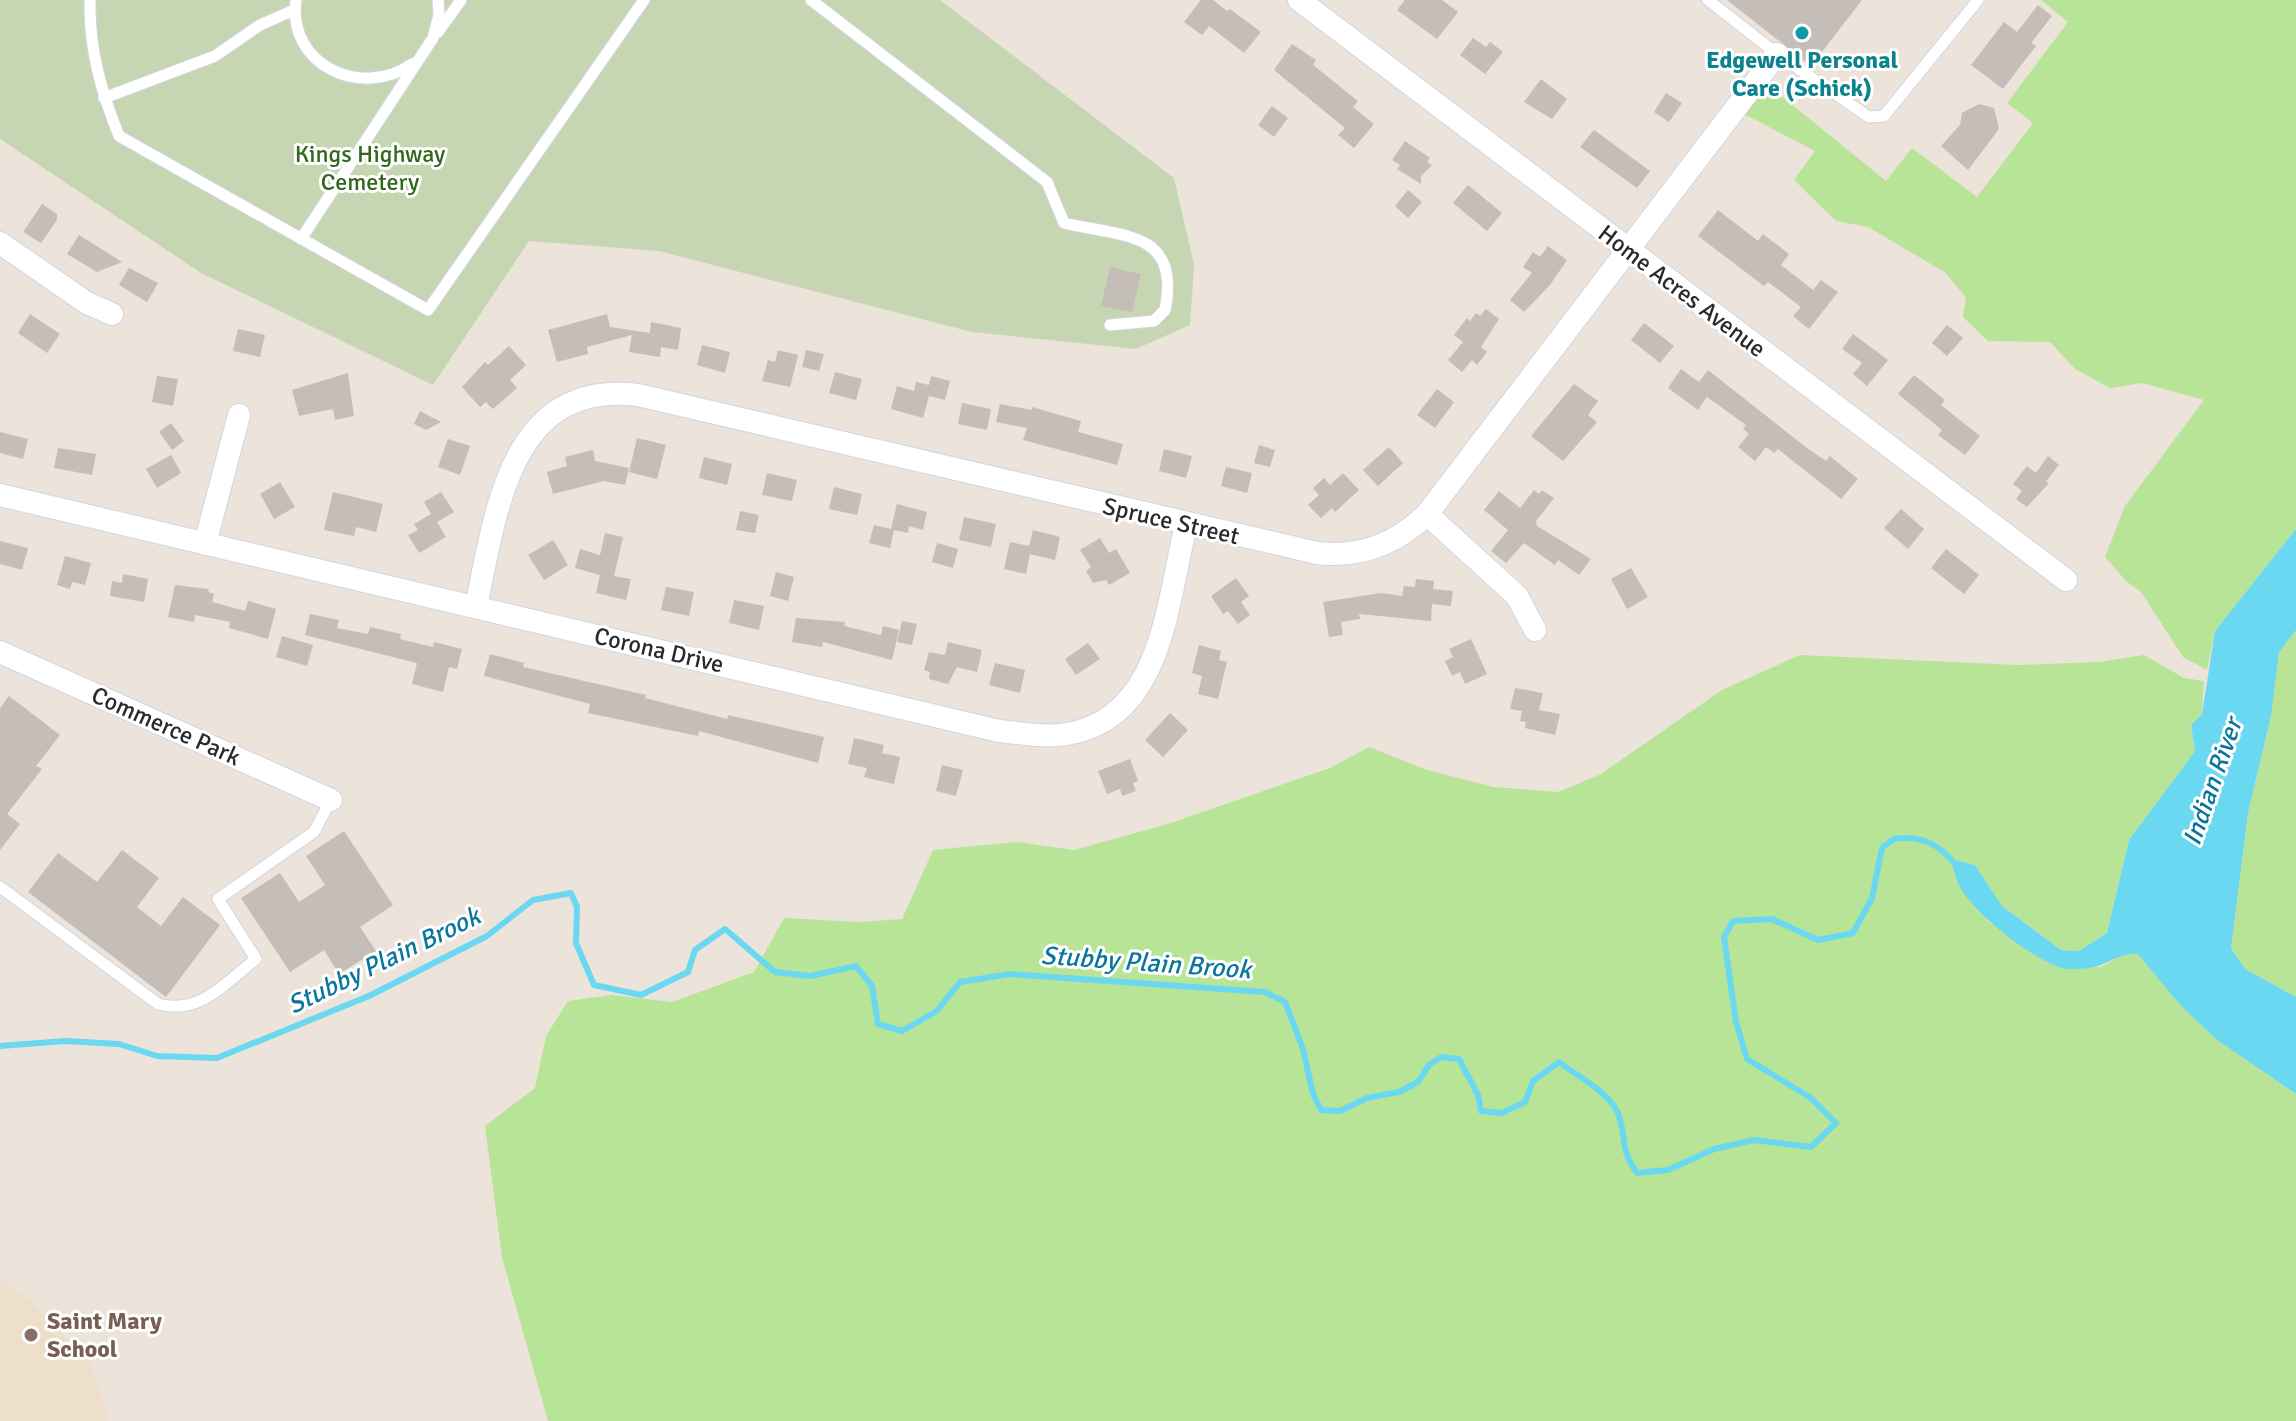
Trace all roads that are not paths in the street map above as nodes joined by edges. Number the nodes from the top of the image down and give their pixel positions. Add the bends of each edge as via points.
1 (90, 0) edge
2 (438, 0) edge
3 (461, 0) edge
4 (644, 0) edge
5 (811, 0) edge
6 (1299, 0) edge
7 (1708, 0) edge
8 (1978, 0) edge
9 (295, 5) edge
10 (433, 38) junction
11 (1777, 54) junction
12 (419, 59) junction
13 (104, 98) junction
14 (301, 239) junction
15 (0, 243) edge
16 (1626, 249) junction
17 (112, 314) dead end
18 (1110, 325) dead end
19 (239, 415) dead end
20 (0, 495) edge
21 (1427, 514) junction
22 (1186, 525) junction
23 (205, 544) junction
24 (2066, 580) dead end
25 (476, 606) junction
26 (1535, 630) dead end
27 (0, 652) edge
28 (331, 800) joint
29 (0, 887) edge

1 - 13 lane via 89,36
2 - 10 lane
3 - 10 lane
4 - 14 lane via 428,310
5 - 18 lane via 1047,182 1064,223 1152,245 1164,257 1170,272 1165,310 1154,321
6 - 16 street, Home Acres Avenue
7 - 11 lane
8 - 11 lane via 1884,116 1869,117
9 - 12 lane via 299,33 310,53 350,79 375,80 399,73
9 - 13 lane via 215,56
10 - 12 lane
11 - 16 street, Spruce Street
12 - 14 lane
13 - 14 lane via 119,136
15 - 17 street via 87,303
16 - 21 street, Spruce Street
16 - 24 street, Home Acres Avenue
19 - 23 street
20 - 23 street, Corona Drive
21 - 22 street, Spruce Street via 1391,542 1342,554
21 - 26 street via 1517,596
22 - 25 street, Spruce Street via 638,395 604,394 552,417 515,457 501,491
22 - 25 street, Corona Drive via 1146,678 1123,709 1065,735 999,731
23 - 25 street, Corona Drive
27 - 28 street, Commerce Park
28 - 29 lane via 314,832 218,899 256,959 195,1006 158,1004

